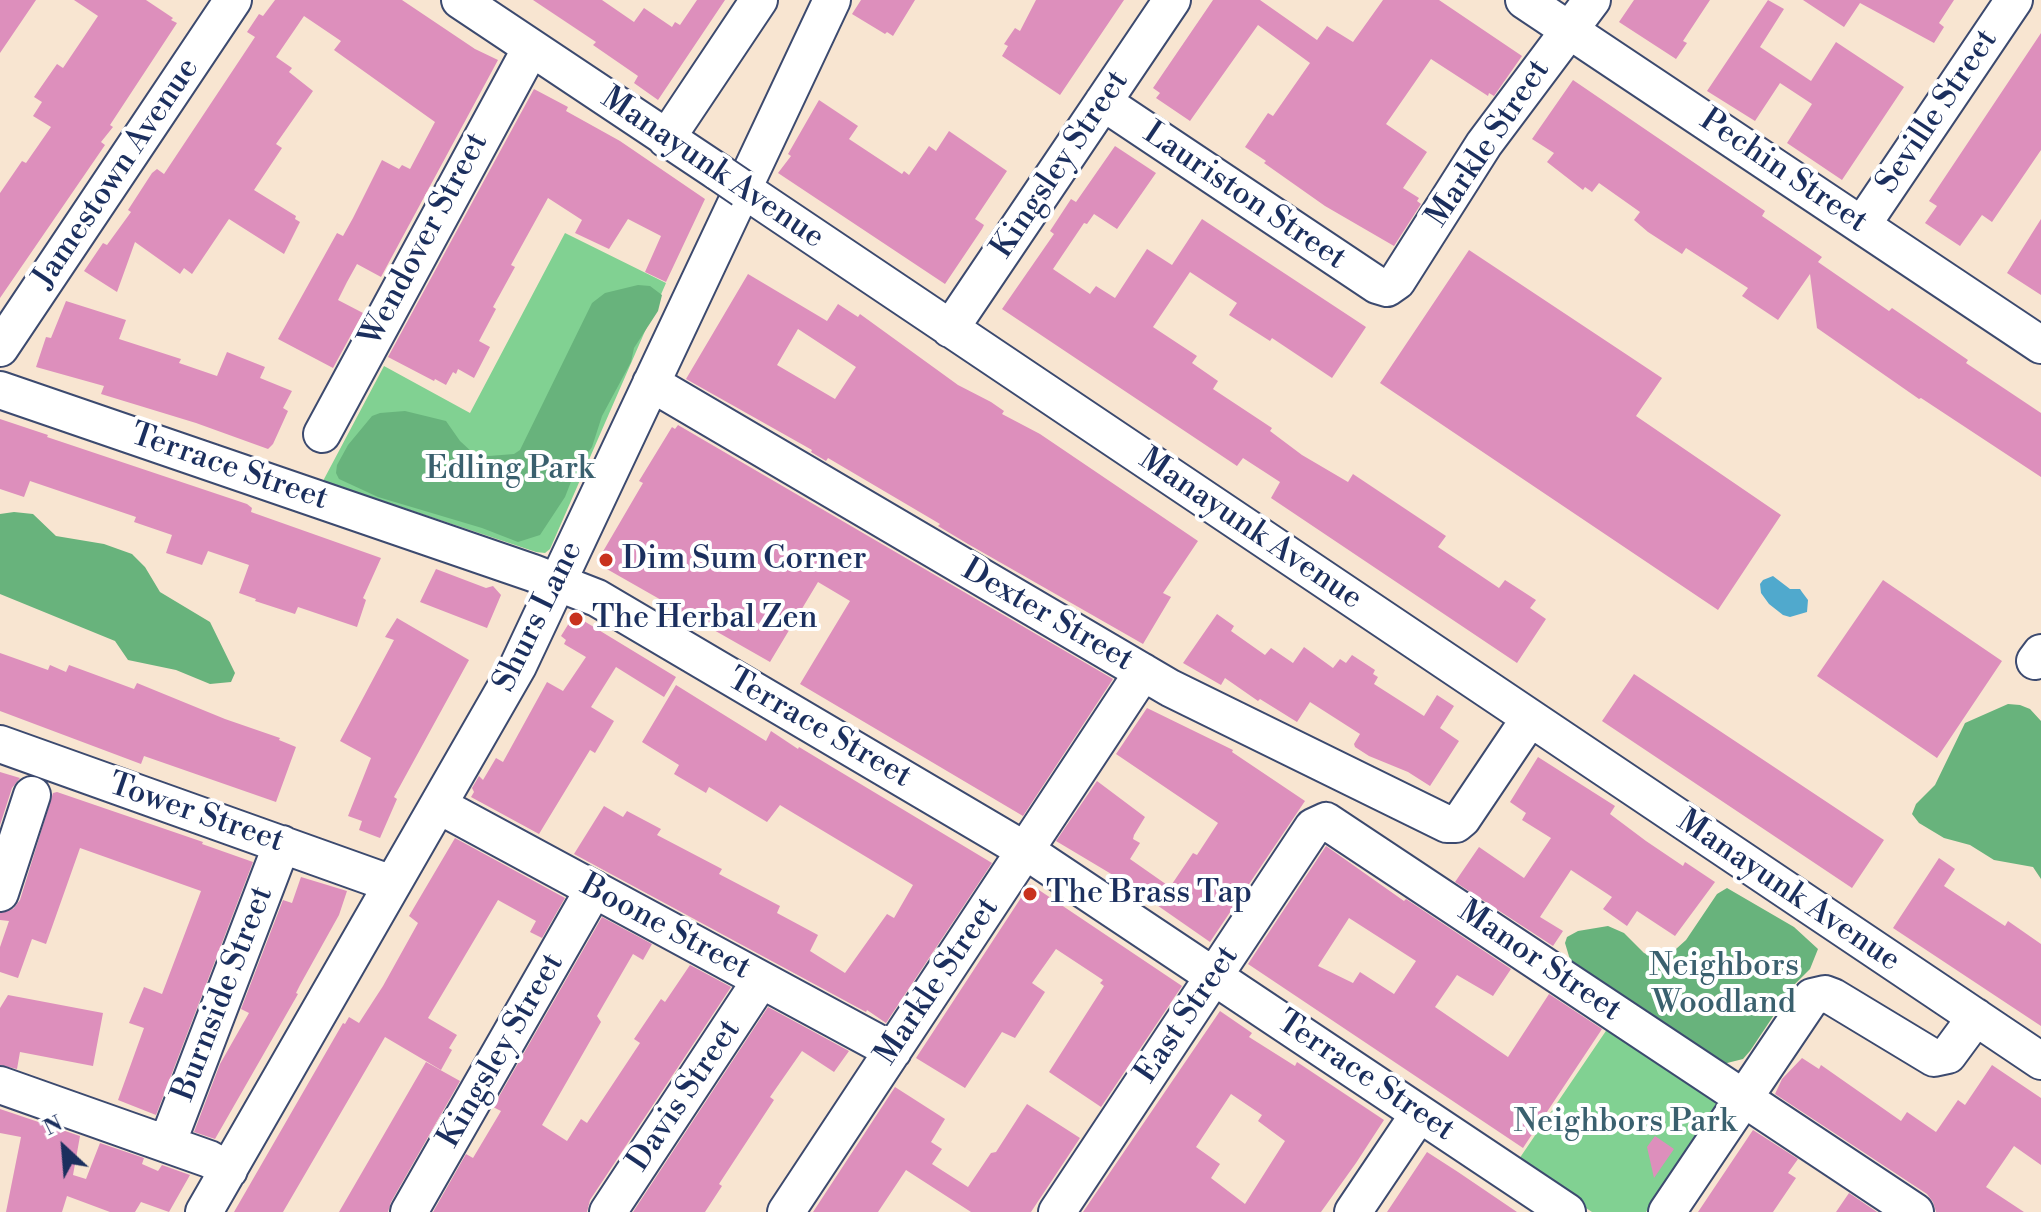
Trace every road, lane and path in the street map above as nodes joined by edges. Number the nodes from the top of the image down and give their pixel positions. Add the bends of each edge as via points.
1 (233, 0) edge
2 (460, 0) edge
3 (759, 0) edge
4 (832, 0) edge
5 (1172, 0) edge
6 (1524, 0) edge
7 (1592, 0) edge
8 (2014, 0) edge
9 (1569, 30) junction
10 (531, 48) junction
11 (1103, 102) junction
12 (666, 139) junction
13 (1862, 225) junction
14 (1387, 288) joint
15 (950, 329) junction
16 (2041, 345) edge
17 (0, 348) edge
18 (651, 383) junction
19 (0, 390) edge
20 (322, 434) dead end
21 (557, 582) junction
22 (1143, 672) junction
23 (1530, 718) junction
24 (0, 744) edge
25 (32, 795) dead end
26 (438, 805) junction
27 (1322, 821) joint
28 (282, 844) junction
29 (1026, 851) junction
30 (392, 884) junction
31 (594, 889) junction
32 (0, 893) edge
33 (1214, 975) junction
34 (761, 980) junction
35 (1976, 1017) junction
36 (893, 1051) junction
37 (2041, 1061) edge
38 (0, 1085) edge
39 (1743, 1097) junction
40 (1419, 1114) junction
41 (167, 1144) junction
42 (229, 1170) junction
43 (204, 1212) edge
44 (409, 1212) edge
45 (608, 1212) edge
46 (786, 1212) edge
47 (1057, 1212) edge
48 (1353, 1212) edge
49 (1567, 1212) edge
50 (1667, 1212) edge
51 (1915, 1212) edge

1 - 17 street, Jamestown Avenue
2 - 10 street, Manayunk Avenue
3 - 12 street
4 - 18 street, Shurs Lane
5 - 11 street, Kingsley Street
6 - 9 street, Pechin Street
7 - 9 street, Markle Street
8 - 13 street, Seville Street
9 - 13 street, Pechin Street
9 - 14 street, Markle Street via 1471,164 1397,281
10 - 12 street, Manayunk Avenue
10 - 20 street, Wendover Street
11 - 14 street, Lauriston Street
11 - 15 street, Kingsley Street
12 - 15 street, Manayunk Avenue, bridge
13 - 16 street, Pechin Street
15 - 23 street, Manayunk Avenue
18 - 21 street, Shurs Lane
18 - 22 street, Dexter Street
19 - 21 street, Terrace Street
21 - 26 street, Shurs Lane via 518,666
21 - 29 street, Terrace Street via 597,598
22 - 23 street, Dexter Street via 1447,824 1462,819
22 - 29 street, Markle Street
23 - 35 street, Manayunk Avenue
24 - 28 street, Tower Street
25 - 32 street
26 - 30 street, Shurs Lane
26 - 31 street, Boone Street
27 - 33 street, East Street
27 - 39 street, Manor Street
28 - 30 street, Tower Street
28 - 41 street, Burnside Street
29 - 33 street, Terrace Street
29 - 36 street, Markle Street
30 - 42 street, Shurs Lane
31 - 34 street, Boone Street
31 - 44 street, Kingsley Street
33 - 40 street, Terrace Street
33 - 47 street, East Street
34 - 36 street, Boone Street
34 - 45 street, Davis Street
35 - 37 street, Manayunk Avenue
35 - 39 street via 1948,1055 1934,1058 1833,997 1818,994
36 - 46 street, Markle Street
38 - 41 street
39 - 50 street
39 - 51 street, Manor Street
40 - 48 street
40 - 49 street, Terrace Street
41 - 42 street
42 - 43 street, Shurs Lane

